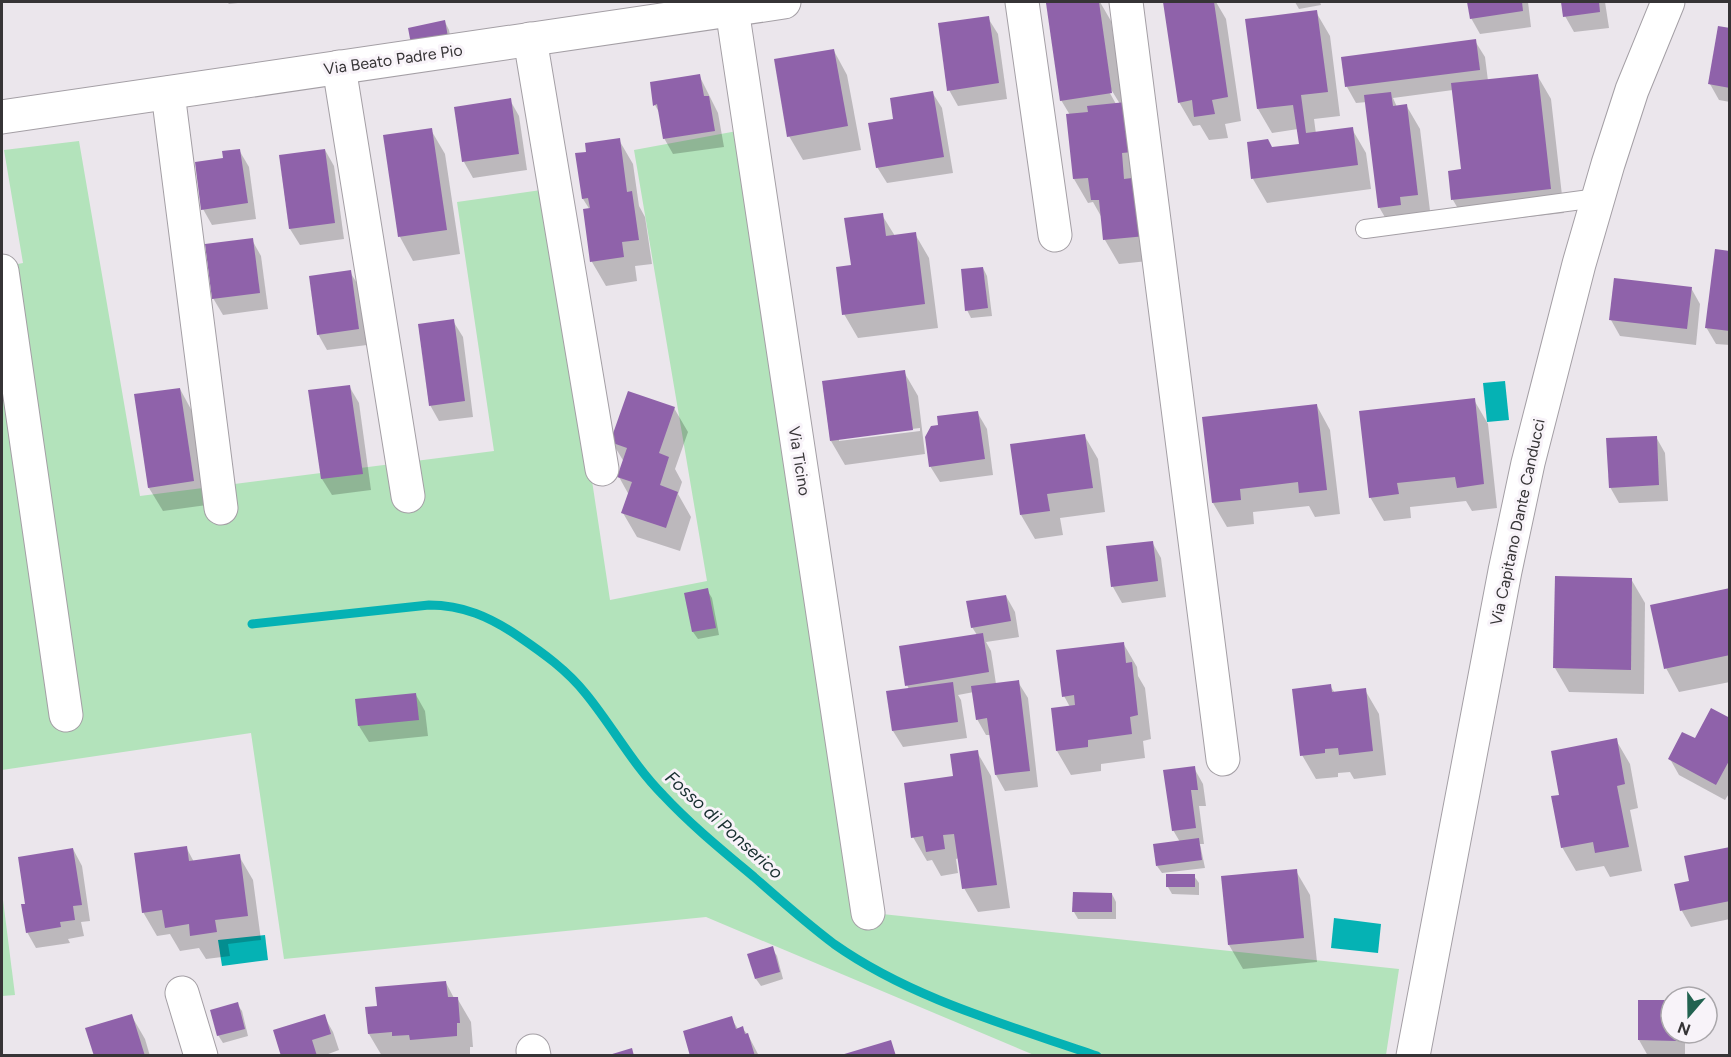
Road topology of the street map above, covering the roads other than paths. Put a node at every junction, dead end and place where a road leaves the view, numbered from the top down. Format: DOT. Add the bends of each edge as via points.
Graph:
graph roads {
  1 [pos="784,2"];
  2 [pos="1022,2"];
  3 [pos="1126,2"];
  4 [pos="1668,2"];
  5 [pos="732,9"];
  6 [pos="530,39"];
  7 [pos="339,67"];
  8 [pos="168,93"];
  9 [pos="2,117"];
  10 [pos="1597,198"];
  11 [pos="1365,229"];
  12 [pos="1054,235"];
  13 [pos="2,271"];
  14 [pos="602,469"];
  15 [pos="408,496"];
  16 [pos="221,508"];
  17 [pos="66,715"];
  18 [pos="1223,759"];
  19 [pos="868,913"];
  20 [pos="182,993"];
  21 [pos="201,1056"];
  22 [pos="1413,1056"];
  1 -- 5 [label="street, Via Beato Padre Pio"];
  2 -- 12 [label="street"];
  3 -- 18 [label="street"];
  4 -- 10 [label="street, Via Capitano Dante Canducci" via="1625,110"];
  5 -- 6 [label="street, Via Beato Padre Pio"];
  5 -- 19 [label="street, Via Ticino"];
  6 -- 7 [label="street, Via Beato Padre Pio"];
  6 -- 14 [label="street"];
  7 -- 8 [label="street, Via Beato Padre Pio"];
  7 -- 15 [label="street"];
  8 -- 9 [label="street, Via Beato Padre Pio"];
  8 -- 16 [label="street"];
  10 -- 11 [label="lane"];
  10 -- 22 [label="street, Via Capitano Dante Canducci" via="1518,506"];
  13 -- 17 [label="street"];
  20 -- 21 [label="street"];
}
